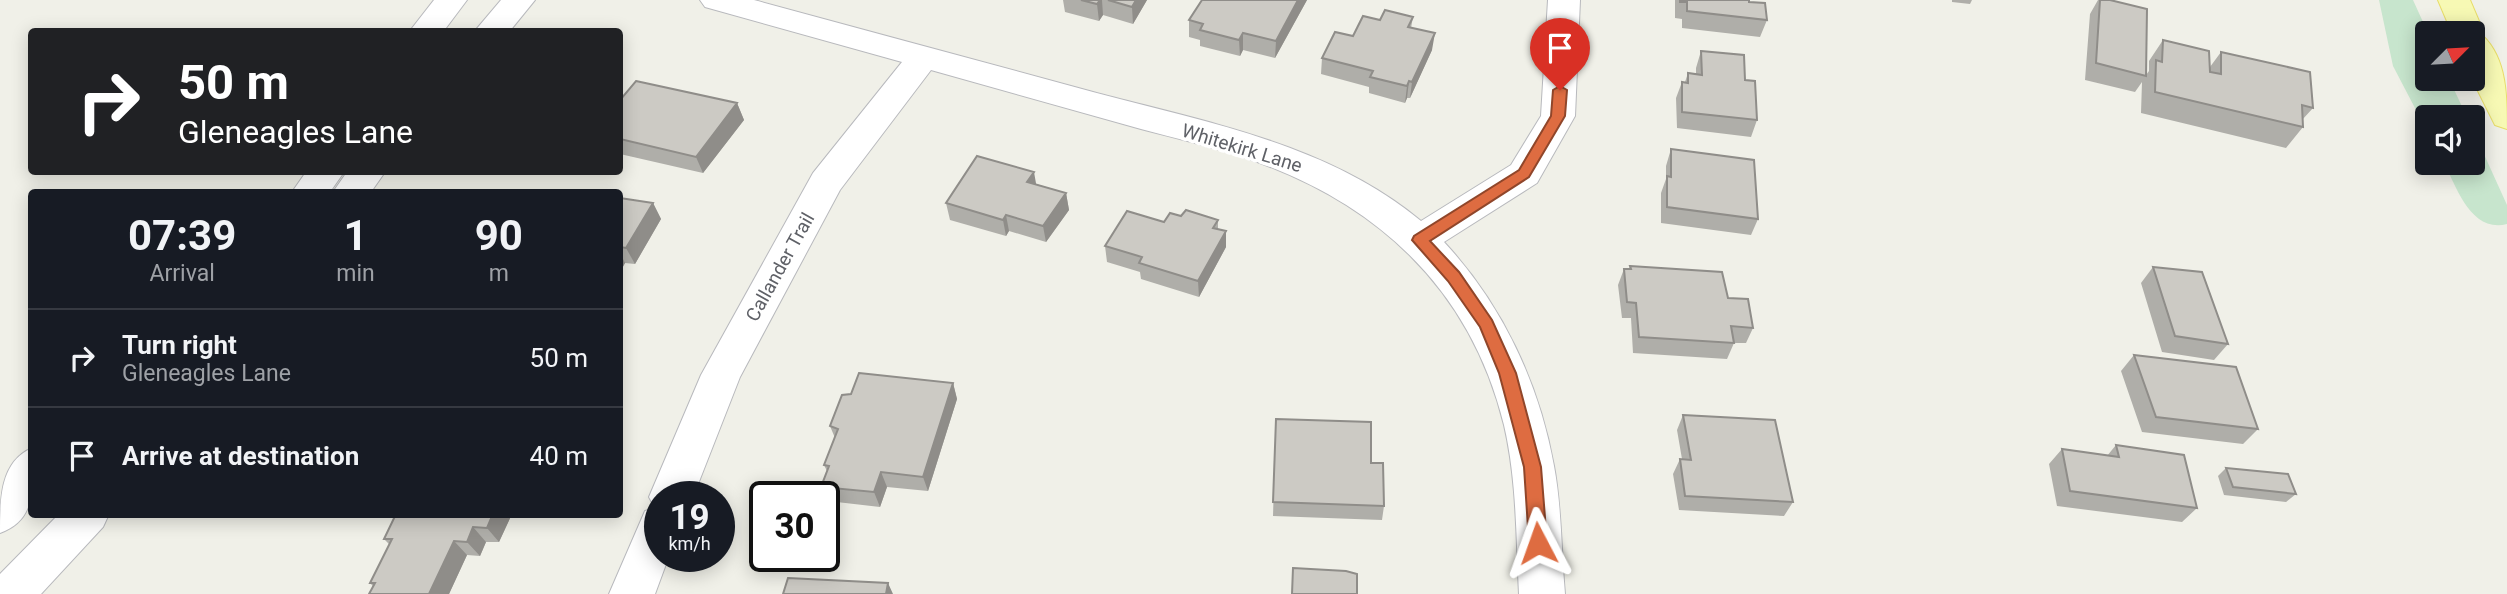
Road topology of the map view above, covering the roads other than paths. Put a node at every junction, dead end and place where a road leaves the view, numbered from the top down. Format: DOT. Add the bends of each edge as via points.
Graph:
graph roads {
  1 [pos="451,0"];
  2 [pos="519,0"];
  3 [pos="716,0"];
  4 [pos="1564,0"];
  5 [pos="428,28"];
  6 [pos="494,28"];
  7 [pos="923,58"];
  8 [pos="2485,70"];
  9 [pos="2507,117"];
  10 [pos="324,175"];
  11 [pos="365,175"];
  12 [pos="313,189"];
  13 [pos="353,189"];
  14 [pos="1419,240"];
  15 [pos="28,472"];
  16 [pos="678,481"];
  17 [pos="0,514"];
  18 [pos="84,518"];
  19 [pos="644,564"];
  20 [pos="11,594"];
  21 [pos="632,594"];
  22 [pos="1542,594"];
  1 -- 5 [label="street"];
  2 -- 6 [label="street"];
  3 -- 7 [label="street, Whitekirk Lane"];
  4 -- 14 [label="street" via="1558,116 1524,174"];
  7 -- 14 [label="street, Whitekirk Lane" via="1254,148 1353,191"];
  7 -- 16 [label="street, Callander Trail" via="826,182 721,375"];
  8 -- 9 [label="main road"];
  10 -- 12 [label="street"];
  11 -- 13 [label="street"];
  14 -- 22 [label="street, Whitekirk Lane" via="1454,276 1486,324 1508,373 1533,467"];
  15 -- 17 [label="street"];
  18 -- 20 [label="street"];
  19 -- 21 [label="street"];
}
